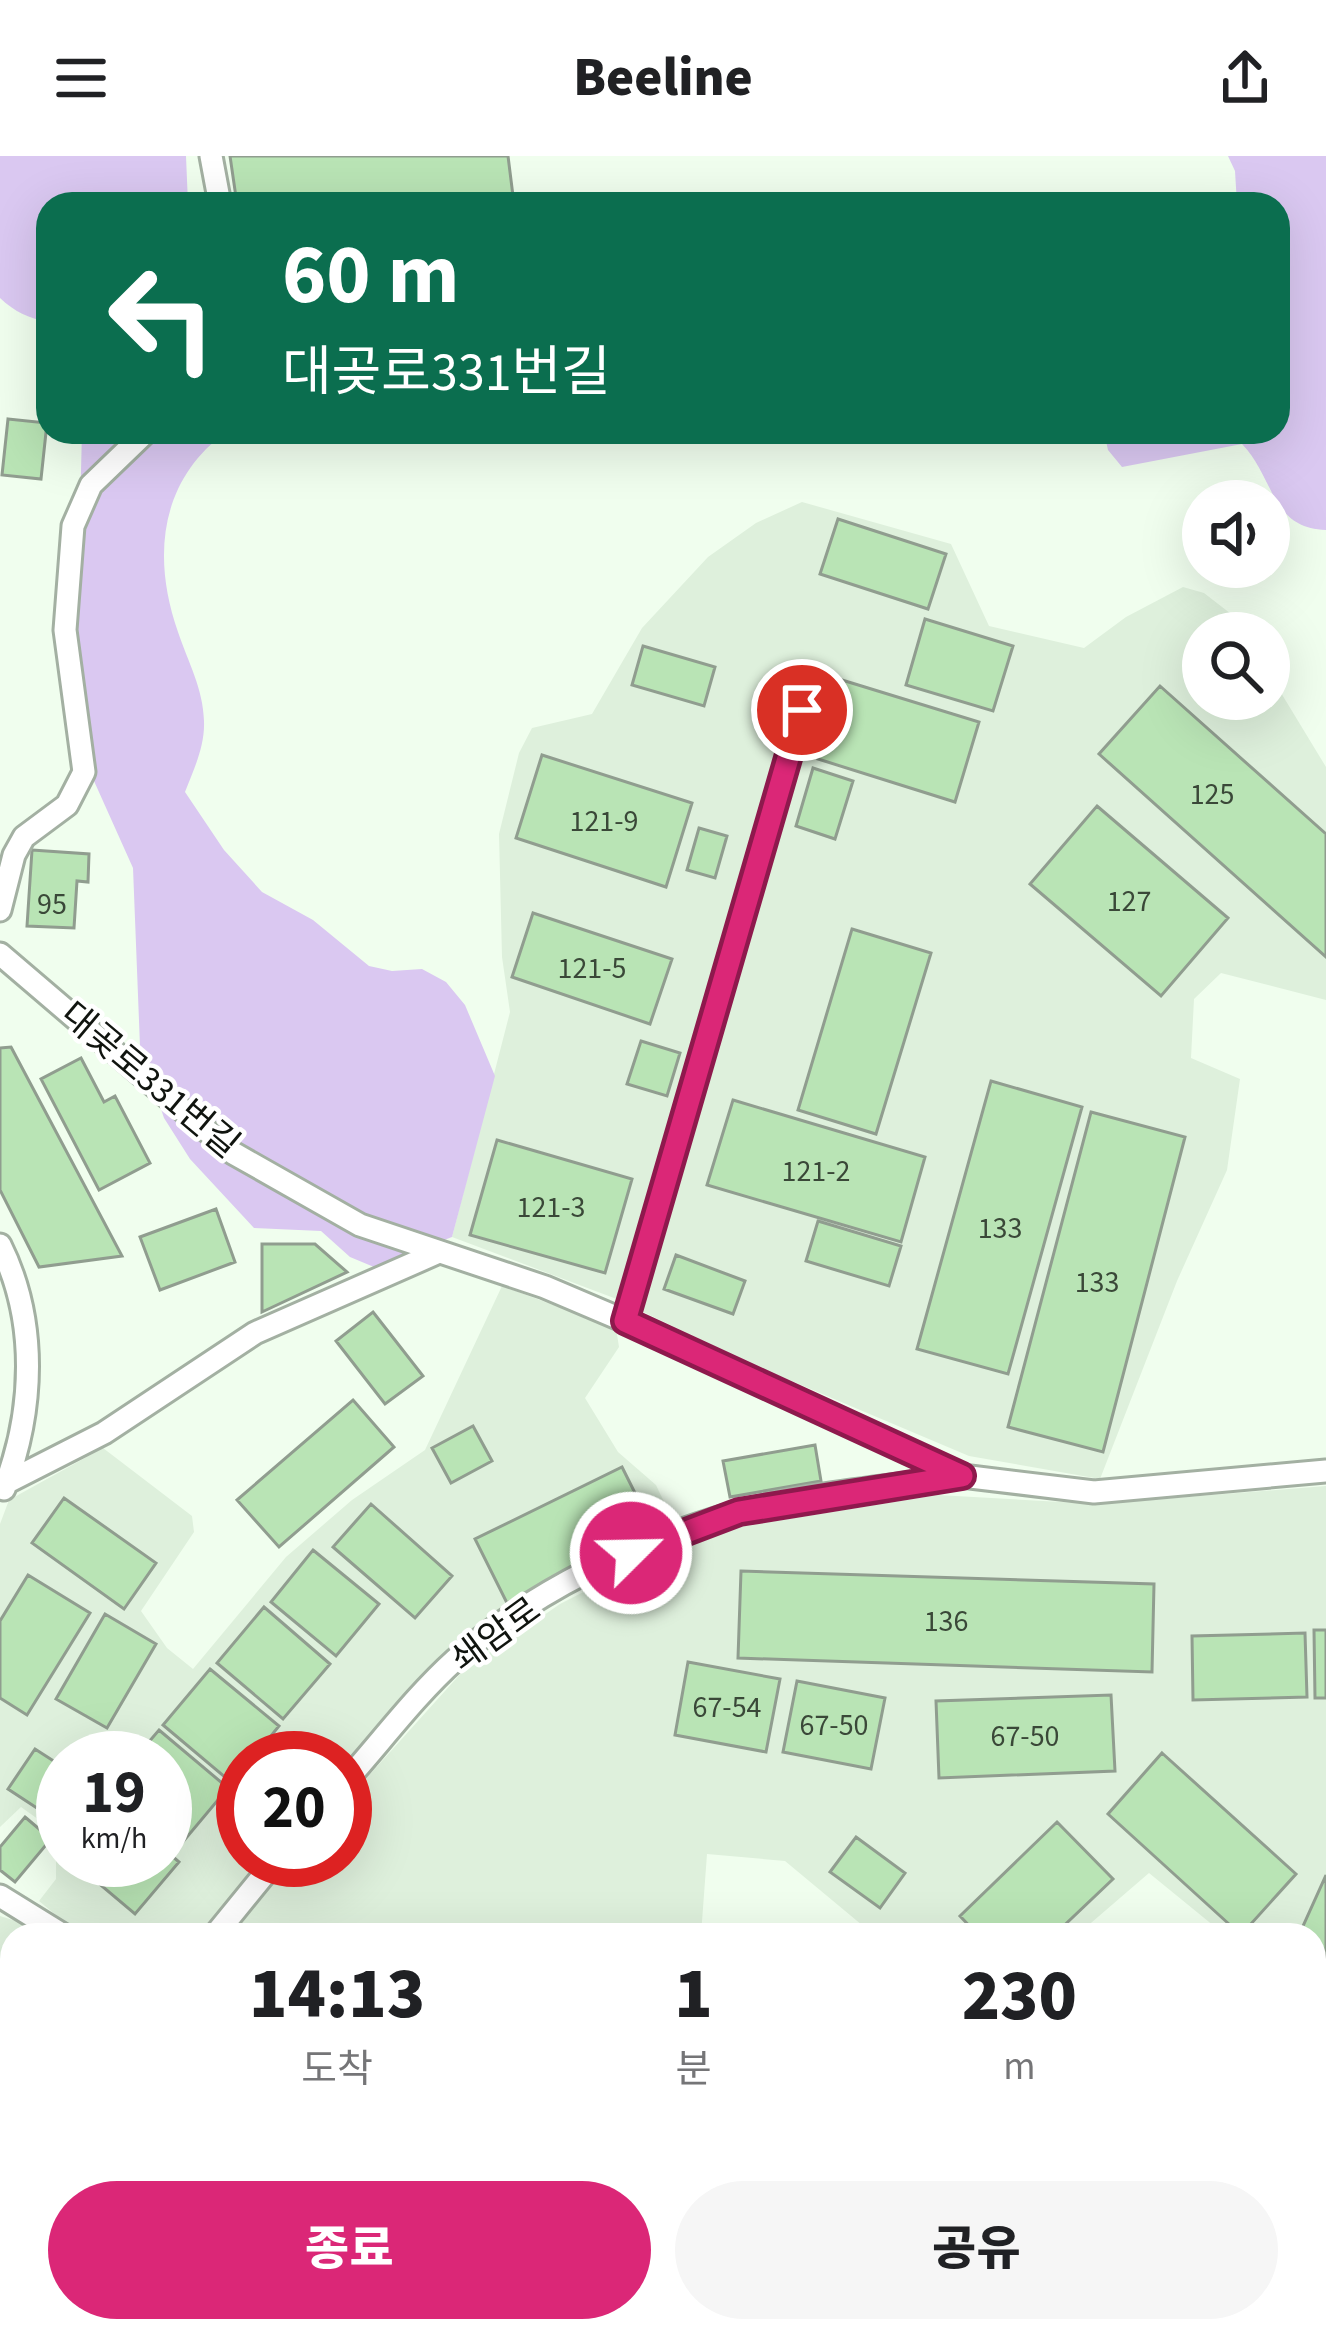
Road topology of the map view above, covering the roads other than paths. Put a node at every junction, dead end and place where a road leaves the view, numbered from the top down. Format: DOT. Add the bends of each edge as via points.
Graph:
graph roads {
  1 [pos="211,156"];
  2 [pos="218,192"];
  3 [pos="134,444"];
  4 [pos="802,710"];
  5 [pos="0,910"];
  6 [pos="0,955"];
  7 [pos="0,1245"];
  8 [pos="439,1252"];
  9 [pos="625,1321"];
  10 [pos="1326,1471"];
  11 [pos="962,1476"];
  12 [pos="2,1489"];
  13 [pos="372,1752"];
  14 [pos="254,1887"];
  15 [pos="0,1896"];
  16 [pos="44,1923"];
  17 [pos="225,1923"];
  1 -- 2 [label="lane"];
  3 -- 5 [label="lane" via="91,485 73,526 65,630 84,772 67,805 24,837"];
  4 -- 9 [label="lane"];
  6 -- 8 [label="lane, 대곶로331번길" via="233,1153 360,1225"];
  7 -- 12 [label="lane" via="28,1339 27,1405"];
  8 -- 9 [label="lane, 대곶로331번길"];
  8 -- 12 [label="lane" via="255,1333"];
  9 -- 11 [label="lane, 대곶로331번길"];
  10 -- 11 [label="lane, 대곶로331번길" via="1094,1492"];
  11 -- 13 [label="lane, 쇄암로" via="739,1512 663,1538 493,1629"];
  14 -- 17 [label="lane"];
  15 -- 16 [label="lane"];
}
